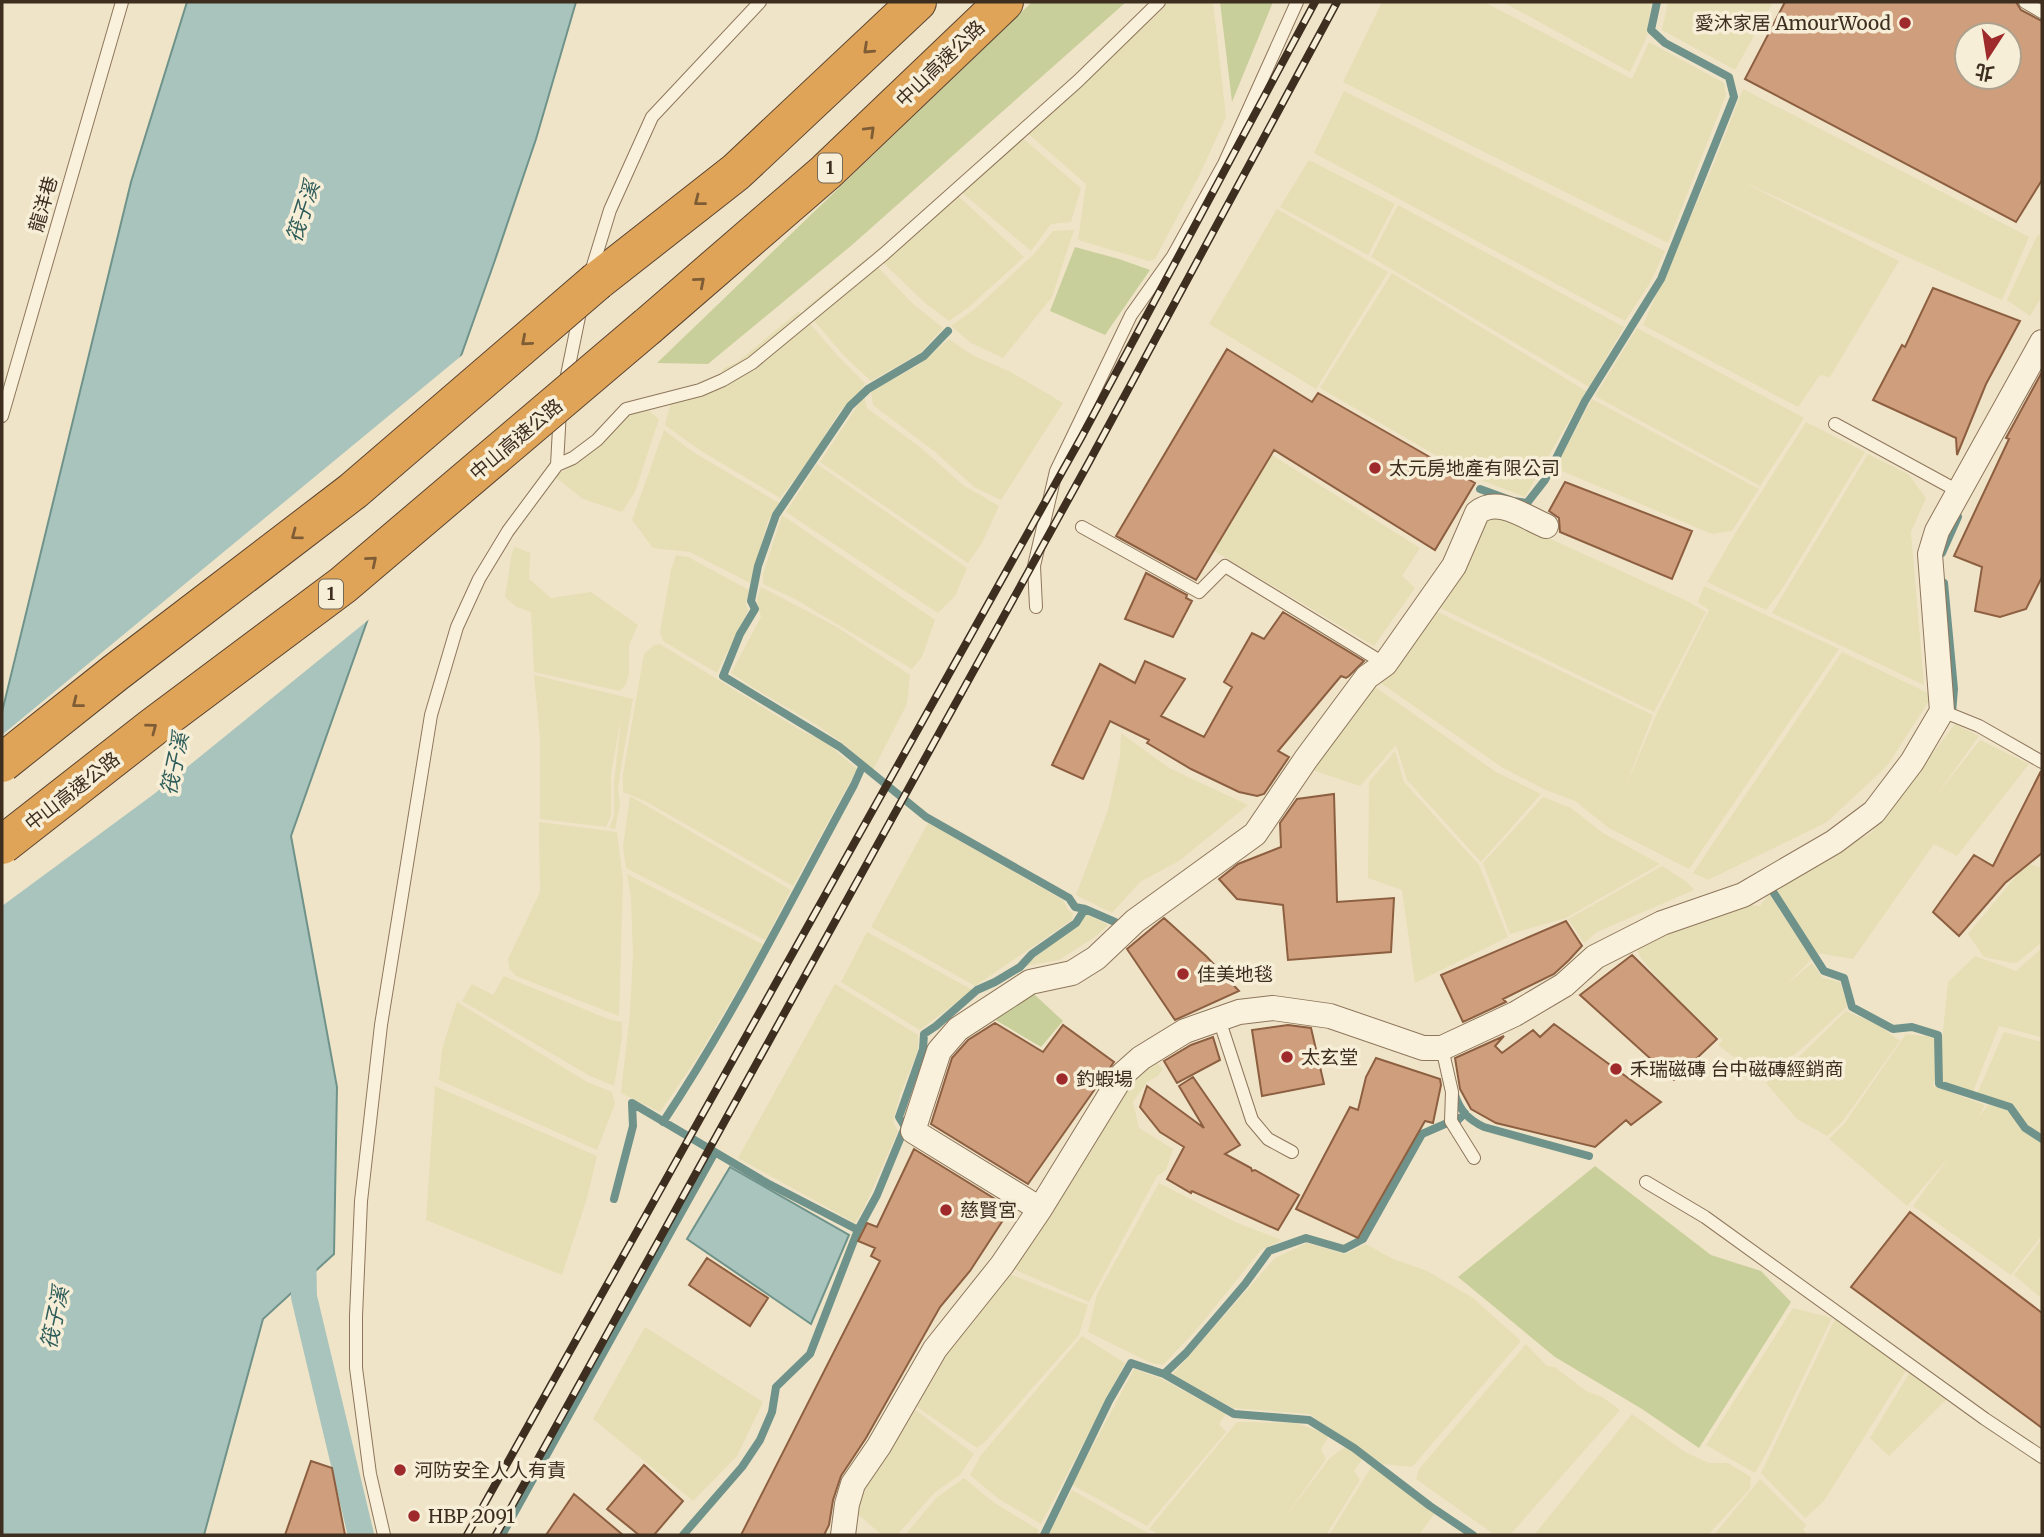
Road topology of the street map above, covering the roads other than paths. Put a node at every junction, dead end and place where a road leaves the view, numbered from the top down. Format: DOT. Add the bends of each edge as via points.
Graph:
graph roads {
  1 [pos="122,2"];
  2 [pos="760,2"];
  3 [pos="917,2"];
  4 [pos="1004,2"];
  5 [pos="1159,2"];
  6 [pos="1297,2"];
  7 [pos="2025,2"];
  8 [pos="2042,12"];
  9 [pos="2042,342"];
  10 [pos="2,416"];
  11 [pos="1835,424"];
  12 [pos="557,465"];
  13 [pos="1958,491"];
  14 [pos="1546,526"];
  15 [pos="1082,527"];
  16 [pos="1036,607"];
  17 [pos="1385,664"];
  18 [pos="1942,711"];
  19 [pos="2042,762"];
  20 [pos="2,763"];
  21 [pos="2,845"];
  22 [pos="1219,1019"];
  23 [pos="1442,1048"];
  24 [pos="1292,1152"];
  25 [pos="1474,1158"];
  26 [pos="1646,1182"];
  27 [pos="1040,1209"];
  28 [pos="2042,1457"];
  29 [pos="384,1535"];
  30 [pos="842,1535"];
  1 -- 10 [label="lane, 龍洋巷"];
  2 -- 12 [label="lane" via="652,117 610,210 580,308 560,410"];
  3 -- 20 [label="highway, one-way, bridge" via="736,172 597,281 353,491"];
  21 -- 4 [label="highway, 中山高速公路 / 1, one-way, bridge" via="343,585 826,172"];
  5 -- 12 [label="lane" via="1078,81 884,254 752,363 700,390 626,409 597,440"];
  6 -- 16 [label="lane" via="1224,164 1173,256 1131,315 1056,471 1034,566"];
  7 -- 8 [label="lane"];
  9 -- 13 [label="street"];
  11 -- 13 [label="lane"];
  12 -- 29 [label="lane" via="508,531 457,627 431,715 414,815 377,1052 361,1201 356,1316 356,1368 368,1461"];
  13 -- 18 [label="street" via="1930,554"];
  14 -- 17 [label="street" via="1504,508 1484,507 1477,513 1454,566"];
  15 -- 17 [label="lane" via="1199,592 1225,566"];
  17 -- 27 [label="street" via="1367,677 1255,834 1135,921 1096,958 1072,973 1030,982 958,1029 939,1051 913,1131"];
  18 -- 19 [label="lane"];
  18 -- 23 [label="street" via="1912,762 1874,812 1834,842 1742,895 1662,923 1595,957 1564,985"];
  22 -- 23 [label="street" via="1273,1008 1330,1016 1423,1048"];
  22 -- 24 [label="lane" via="1252,1120 1268,1139"];
  22 -- 27 [label="street" via="1185,1031 1123,1074"];
  23 -- 25 [label="lane" via="1452,1092 1451,1121"];
  26 -- 28 [label="lane" via="1705,1217"];
  27 -- 30 [label="street" via="935,1349 853,1484"];
}
